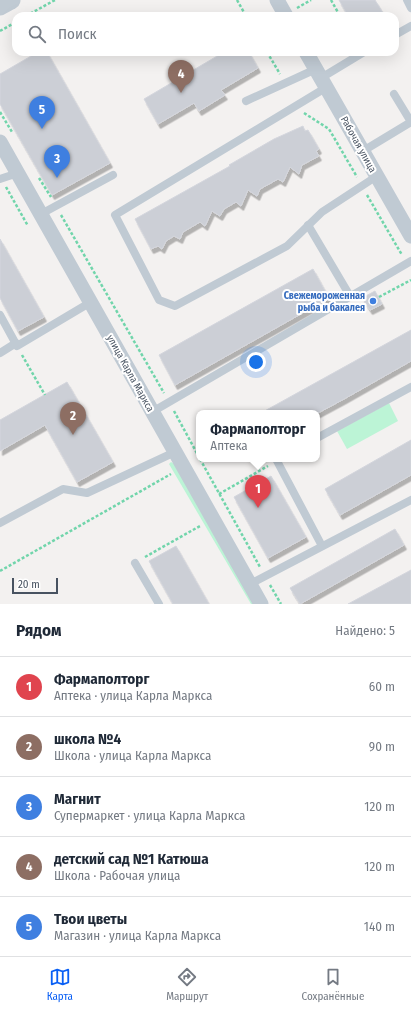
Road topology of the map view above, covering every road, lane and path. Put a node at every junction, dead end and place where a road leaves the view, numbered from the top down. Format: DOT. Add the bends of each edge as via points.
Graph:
graph roads {
  1 [pos="11,0"];
  2 [pos="55,0"];
  3 [pos="237,0"];
  4 [pos="277,0"];
  5 [pos="311,0"];
  6 [pos="331,0"];
  7 [pos="407,0"];
  8 [pos="0,6"];
  9 [pos="411,8"];
  10 [pos="33,12"];
  11 [pos="244,12"];
  12 [pos="287,12"];
  13 [pos="292,12"];
  14 [pos="338,12"];
  15 [pos="12,24"];
  16 [pos="411,26"];
  17 [pos="0,31"];
  18 [pos="399,33"];
  19 [pos="269,56"];
  20 [pos="308,56"];
  21 [pos="357,56"];
  22 [pos="321,78"];
  23 [pos="285,83"];
  24 [pos="394,94"];
  25 [pos="246,101"];
  26 [pos="295,106"];
  27 [pos="0,112"];
  28 [pos="16,139"];
  29 [pos="0,142"];
  30 [pos="363,151"];
  31 [pos="18,173"];
  32 [pos="36,173"];
  33 [pos="113,175"];
  34 [pos="377,176"];
  35 [pos="0,179"];
  36 [pos="362,186"];
  37 [pos="56,206"];
  38 [pos="41,214"];
  39 [pos="308,225"];
  40 [pos="411,236"];
  41 [pos="409,262"];
  42 [pos="411,280"];
  43 [pos="350,296"];
  44 [pos="378,297"];
  45 [pos="91,302"];
  46 [pos="0,315"];
  47 [pos="17,345"];
  48 [pos="0,353"];
  49 [pos="411,386"];
  50 [pos="45,395"];
  51 [pos="169,402"];
  52 [pos="152,412"];
  53 [pos="320,436"];
  54 [pos="196,451"];
  55 [pos="175,452"];
  56 [pos="202,462"];
  57 [pos="275,462"];
  58 [pos="279,462"];
  59 [pos="171,474"];
  60 [pos="219,494"];
  61 [pos="411,500"];
  62 [pos="0,524"];
  63 [pos="202,525"];
  64 [pos="322,546"];
  65 [pos="135,563"];
  66 [pos="0,571"];
  67 [pos="265,576"];
  68 [pos="250,584"];
  69 [pos="159,604"];
  70 [pos="261,604"];
  71 [pos="281,604"];
  1 -- 8 [label="street"];
  2 -- 10 [label="path"];
  3 -- 11 [label="path"];
  4 -- 12 [label="street"];
  5 -- 13 [label="path"];
  6 -- 14 [label="path"];
  7 -- 9 [label="lane"];
  15 -- 17 [label="path"];
  16 -- 18 [label="lane"];
  19 -- 23 [label="path"];
  20 -- 22 [label="street, Рабочая улица"];
  21 -- 22 [label="lane"];
  22 -- 23 [label="lane"];
  22 -- 26 [label="lane"];
  22 -- 30 [label="street, Рабочая улица"];
  23 -- 25 [label="lane"];
  24 -- 30 [label="lane" via="411,122"];
  26 -- 36 [label="path" via="329,129"];
  26 -- 39 [label="lane" via="115,214 159,300 175,306 287,246"];
  27 -- 28 [label="path"];
  29 -- 31 [label="street, улица Карла Маркса"];
  30 -- 34 [label="street, Рабочая улица"];
  31 -- 35 [label="lane"];
  31 -- 38 [label="street, улица Карла Маркса"];
  32 -- 37 [label="path"];
  33 -- 37 [label="lane"];
  34 -- 36 [label="lane"];
  34 -- 40 [label="street, Рабочая улица"];
  36 -- 39 [label="lane" via="322,212"];
  36 -- 41 [label="path"];
  37 -- 38 [label="lane"];
  37 -- 51 [label="path"];
  38 -- 45 [label="street, улица Карла Маркса"];
  39 -- 43 [label="lane"];
  41 -- 43 [label="lane"];
  42 -- 44 [label="path"];
  43 -- 51 [label="lane"];
  45 -- 47 [label="lane"];
  45 -- 52 [label="street, улица Карла Маркса"];
  46 -- 47 [label="lane"];
  47 -- 48 [label="lane"];
  47 -- 50 [label="path"];
  49 -- 53 [label="lane"];
  51 -- 52 [label="lane"];
  51 -- 54 [label="path"];
  52 -- 55 [label="street, улица Карла Маркса"];
  55 -- 62 [label="lane" via="87,493 63,488"];
  55 -- 68 [label="street, улица Карла Маркса"];
  56 -- 60 [label="path"];
  57 -- 60 [label="path"];
  58 -- 64 [label="lane"];
  59 -- 66 [label="path"];
  60 -- 67 [label="path"];
  61 -- 64 [label="lane"];
  63 -- 65 [label="path"];
  64 -- 67 [label="lane"];
  65 -- 69 [label="lane"];
  67 -- 68 [label="lane"];
  67 -- 71 [label="path"];
  68 -- 70 [label="street, улица Карла Маркса"];
}
